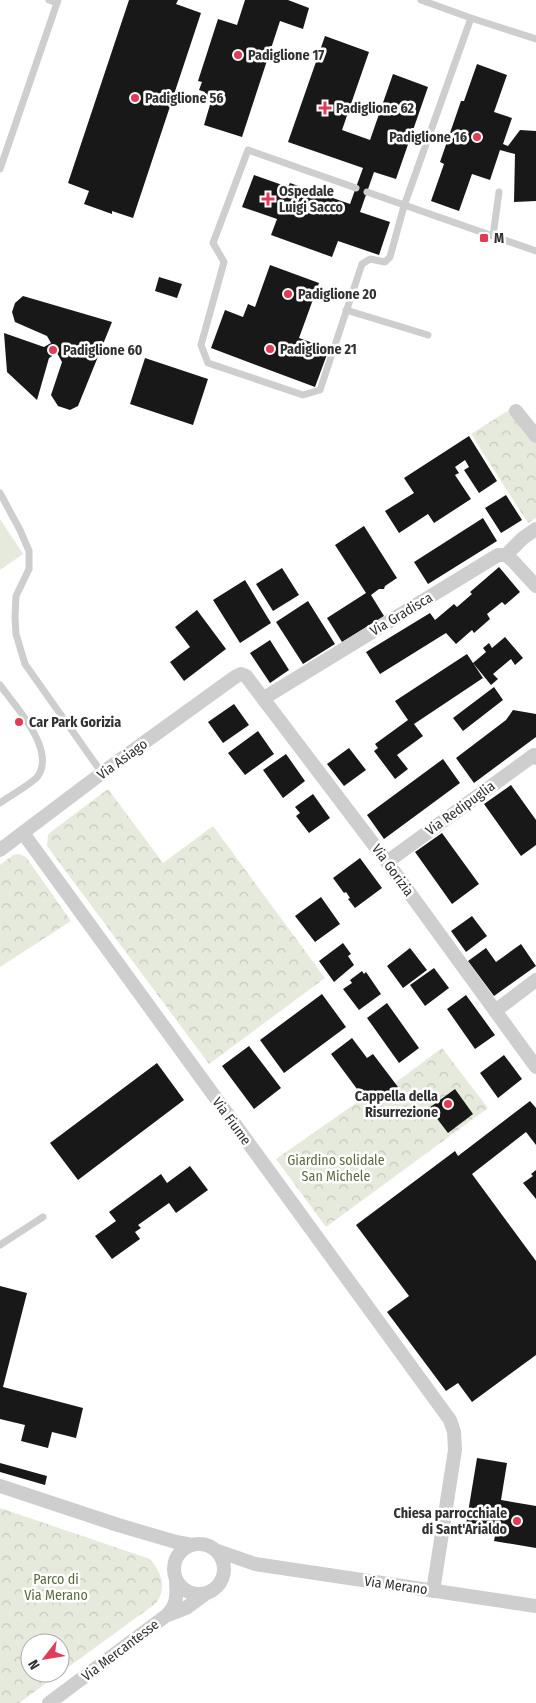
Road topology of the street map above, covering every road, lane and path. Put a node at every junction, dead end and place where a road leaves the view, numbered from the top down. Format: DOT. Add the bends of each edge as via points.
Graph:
graph roads {
  1 [pos="49,0"];
  2 [pos="421,0"];
  3 [pos="58,1"];
  4 [pos="471,18"];
  5 [pos="536,39"];
  6 [pos="0,169"];
  7 [pos="356,188"];
  8 [pos="367,192"];
  9 [pos="499,192"];
  10 [pos="404,206"];
  11 [pos="493,236"];
  12 [pos="536,250"];
  13 [pos="346,310"];
  14 [pos="428,335"];
  15 [pos="516,411"];
  16 [pos="536,436"];
  17 [pos="0,493"];
  18 [pos="536,530"];
  19 [pos="506,555"];
  20 [pos="536,586"];
  21 [pos="246,676"];
  22 [pos="0,685"];
  23 [pos="264,698"];
  24 [pos="535,756"];
  25 [pos="102,773"];
  26 [pos="0,803"];
  27 [pos="23,833"];
  28 [pos="0,850"];
  29 [pos="387,862"];
  30 [pos="536,980"];
  31 [pos="495,1011"];
  32 [pos="536,1067"];
  33 [pos="43,1217"];
  34 [pos="0,1245"];
  35 [pos="0,1486"];
  36 [pos="118,1525"];
  37 [pos="192,1545"];
  38 [pos="215,1550"];
  39 [pos="255,1564"];
  40 [pos="173,1566"];
  41 [pos="223,1577"];
  42 [pos="176,1582"];
  43 [pos="433,1591"];
  44 [pos="205,1594"];
  45 [pos="536,1606"];
  46 [pos="167,1615"];
  47 [pos="49,1703"];
  1 -- 3 [label="lane"];
  2 -- 4 [label="lane"];
  3 -- 6 [label="lane"];
  4 -- 5 [label="lane"];
  4 -- 10 [label="lane"];
  7 -- 13 [label="lane" via="248,150 213,243 224,262 201,345 208,363 303,395 320,390"];
  8 -- 10 [label="lane"];
  9 -- 11 [label="lane"];
  10 -- 11 [label="lane"];
  10 -- 13 [label="lane" via="390,257 386,262 370,259 362,264"];
  11 -- 12 [label="lane"];
  13 -- 14 [label="lane"];
  15 -- 16 [label="street"];
  17 -- 25 [label="lane" via="29,551 29,569 16,596 15,617 16,634 25,664"];
  18 -- 19 [label="street, Via Gradisca"];
  19 -- 20 [label="street"];
  19 -- 23 [label="street, Via Gradisca" via="498,555"];
  21 -- 23 [label="street, Via Gorizia"];
  21 -- 25 [label="street, Via Asiago" via="235,676"];
  22 -- 26 [label="lane" via="33,730 41,749 42,764 37,777"];
  23 -- 29 [label="street, Via Gorizia"];
  24 -- 29 [label="street, Via Redipuglia"];
  25 -- 27 [label="street, Via Asiago"];
  27 -- 28 [label="street, Via Asiago"];
  27 -- 43 [label="street, Via Fiume" via="443,1408 454,1432 455,1450"];
  29 -- 31 [label="street, Via Gorizia"];
  30 -- 31 [label="street"];
  31 -- 32 [label="street, Via Gorizia"];
  33 -- 34 [label="lane"];
  35 -- 36 [label="street"];
  36 -- 37 [label="street"];
  36 -- 40 [label="street" via="162,1544"];
  37 -- 38 [label="street" via="204,1545"];
  37 -- 40 [label="street" via="181,1551"];
  38 -- 39 [label="street, Via Merano"];
  38 -- 41 [label="street" via="223,1561"];
  39 -- 41 [label="street" via="238,1568"];
  39 -- 43 [label="street, Via Merano"];
  40 -- 42 [label="street"];
  41 -- 44 [label="street" via="219,1585"];
  42 -- 44 [label="street" via="189,1593"];
  42 -- 46 [label="street, Via Mercantesse" via="175,1604"];
  43 -- 45 [label="street, Via Merano"];
  44 -- 46 [label="street, Via Mercantesse" via="186,1608"];
  46 -- 47 [label="street, Via Mercantesse"];
}
